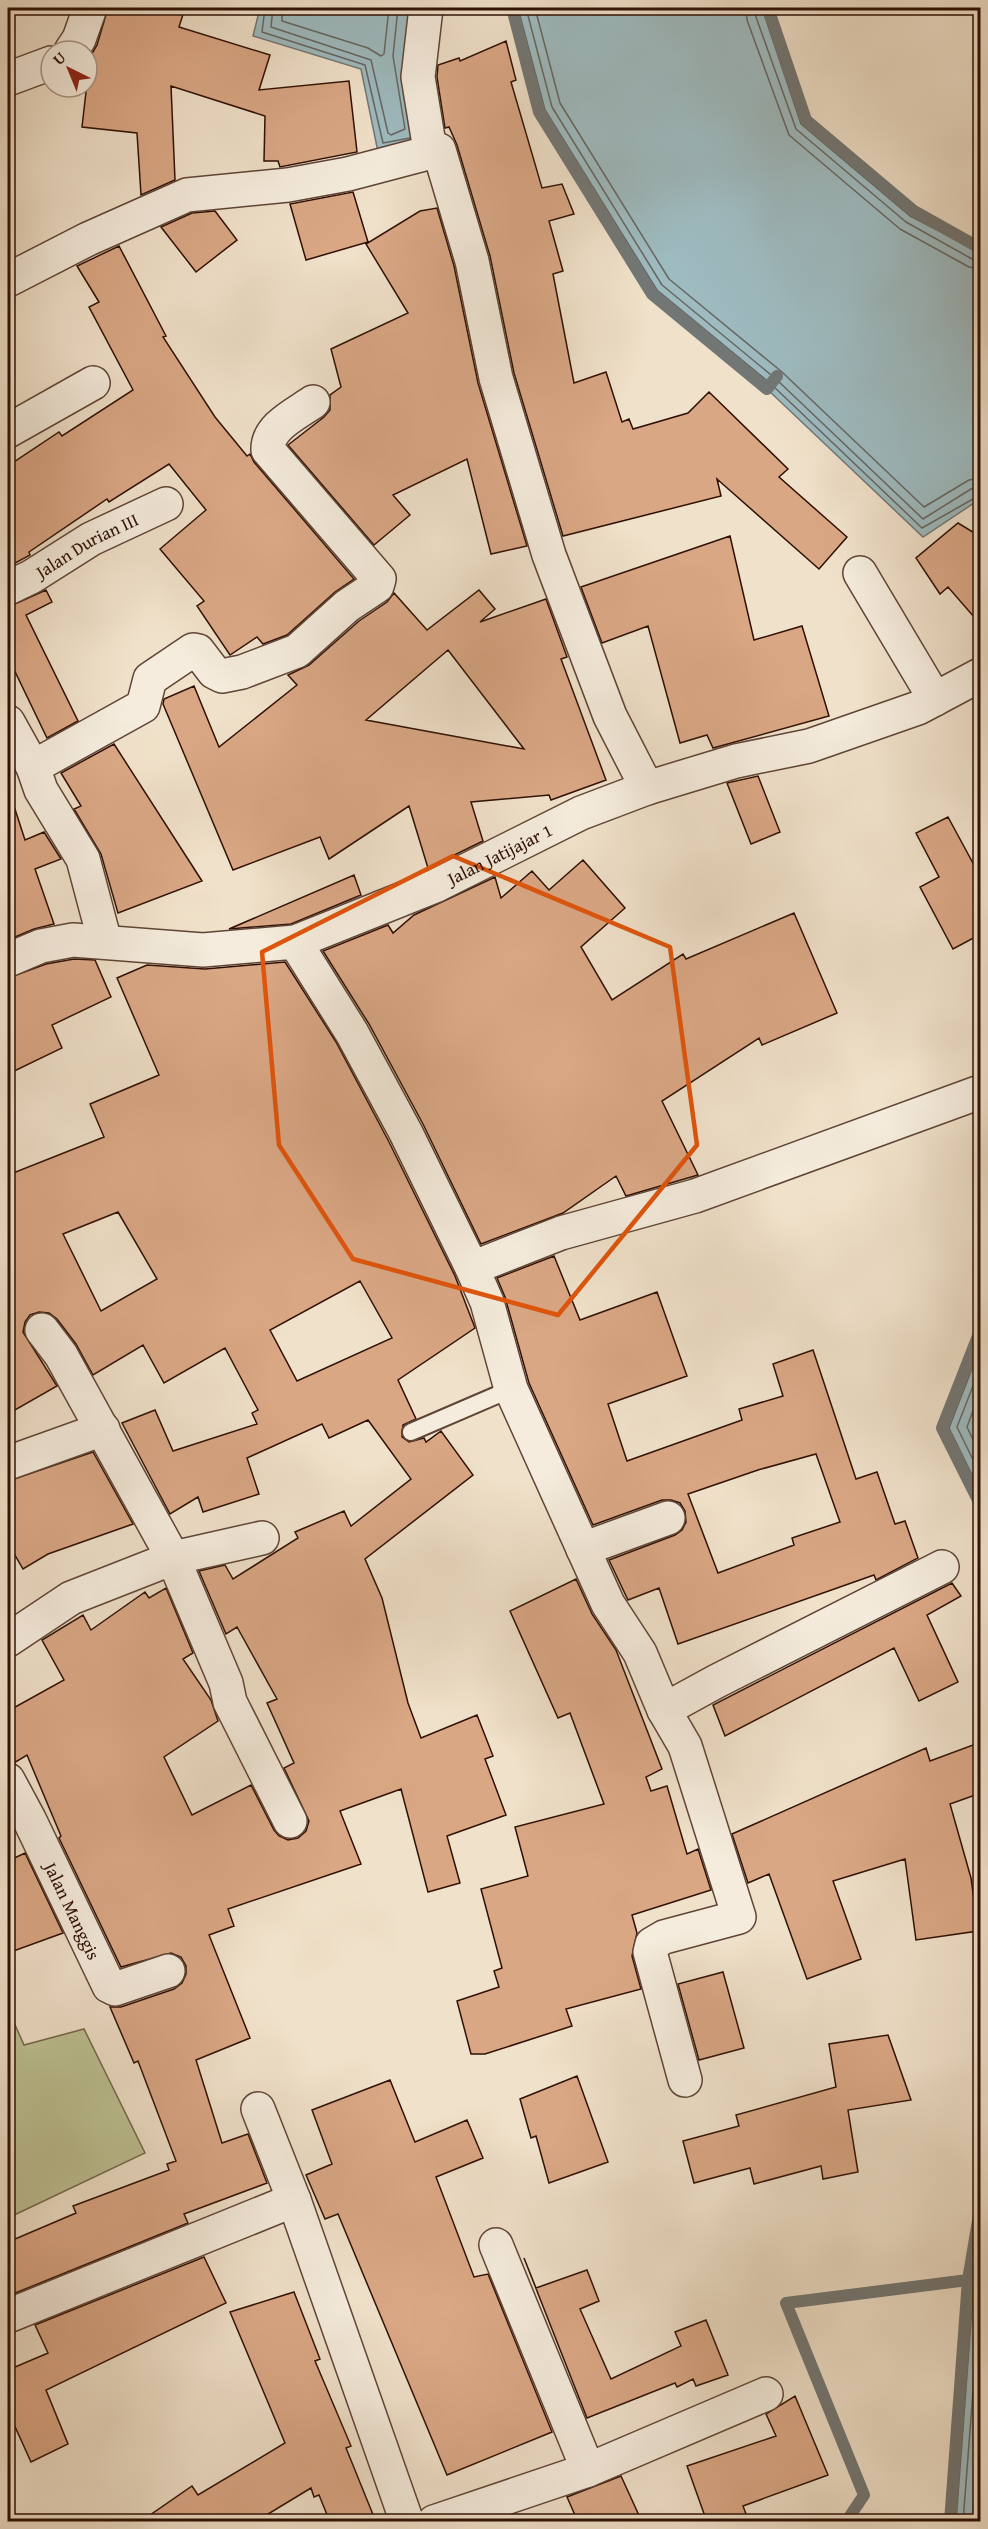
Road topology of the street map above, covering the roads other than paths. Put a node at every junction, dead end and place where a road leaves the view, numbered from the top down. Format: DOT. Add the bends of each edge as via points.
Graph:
graph roads {
  1 [pos="90,8"];
  2 [pos="426,8"];
  3 [pos="79,39"];
  4 [pos="39,67"];
  5 [pos="8,79"];
  6 [pos="430,150"];
  7 [pos="8,280"];
  8 [pos="93,383"];
  9 [pos="313,402"];
  10 [pos="8,431"];
  11 [pos="166,504"];
  12 [pos="860,573"];
  13 [pos="8,588"];
  14 [pos="981,675"];
  15 [pos="935,699"];
  16 [pos="8,722"];
  17 [pos="33,767"];
  18 [pos="647,788"];
  19 [pos="105,942"];
  20 [pos="295,942"];
  21 [pos="8,960"];
  22 [pos="981,1092"];
  23 [pos="472,1268"];
  24 [pos="42,1330"];
  25 [pos="510,1389"];
  26 [pos="104,1429"];
  27 [pos="411,1432"];
  28 [pos="8,1463"];
  29 [pos="668,1518"];
  30 [pos="262,1538"];
  31 [pos="583,1549"];
  32 [pos="173,1558"];
  33 [pos="942,1567"];
  34 [pos="8,1640"];
  35 [pos="664,1710"];
  36 [pos="8,1780"];
  37 [pos="290,1821"];
  38 [pos="168,1971"];
  39 [pos="684,2080"];
  40 [pos="258,2109"];
  41 [pos="294,2200"];
  42 [pos="496,2245"];
  43 [pos="8,2316"];
  44 [pos="766,2394"];
  45 [pos="588,2470"];
  46 [pos="407,2522"];
  47 [pos="434,2522"];
  1 -- 3 [label="street"];
  2 -- 6 [label="street" via="418,77"];
  4 -- 5 [label="street"];
  6 -- 7 [label="street" via="348,174 187,195"];
  6 -- 18 [label="street" via="439,150 443,156 472,261 496,378 549,555 610,716"];
  8 -- 10 [label="street"];
  9 -- 17 [label="street" via="272,433 267,440 268,450 379,579 377,586 347,606 297,651 242,672 222,676 193,650 150,679 142,706"];
  11 -- 13 [label="street, Jalan Durian III" via="91,539"];
  12 -- 15 [label="street"];
  14 -- 15 [label="street, Jalan Jatijajar 1"];
  15 -- 18 [label="street, Jalan Jatijajar 1" via="809,746 736,761"];
  16 -- 17 [label="street"];
  17 -- 19 [label="street" via="41,790 83,859"];
  18 -- 20 [label="street, Jalan Jatijajar 1" via="580,813 435,885"];
  19 -- 20 [label="street, Jalan Jatijajar 1" via="203,950"];
  19 -- 21 [label="street, Jalan Jatijajar 1" via="73,940 41,946"];
  20 -- 23 [label="street" via="406,1133"];
  22 -- 23 [label="street" via="694,1196 561,1233"];
  23 -- 25 [label="street" via="487,1302"];
  24 -- 26 [label="street"];
  25 -- 27 [label="lane"];
  25 -- 31 [label="street"];
  26 -- 28 [label="street"];
  26 -- 32 [label="street"];
  29 -- 31 [label="street"];
  30 -- 32 [label="street"];
  31 -- 35 [label="street" via="608,1604 640,1653"];
  32 -- 34 [label="street" via="72,1598"];
  32 -- 37 [label="street" via="226,1683 230,1702"];
  33 -- 35 [label="street"];
  35 -- 39 [label="street" via="685,1746 739,1917 664,1937 652,1944 650,1952"];
  36 -- 38 [label="street, Jalan Manggis" via="110,1986 115,1989"];
  40 -- 41 [label="street"];
  41 -- 43 [label="street"];
  41 -- 46 [label="street"];
  42 -- 45 [label="street"];
  44 -- 45 [label="street"];
  45 -- 47 [label="street"];
}
